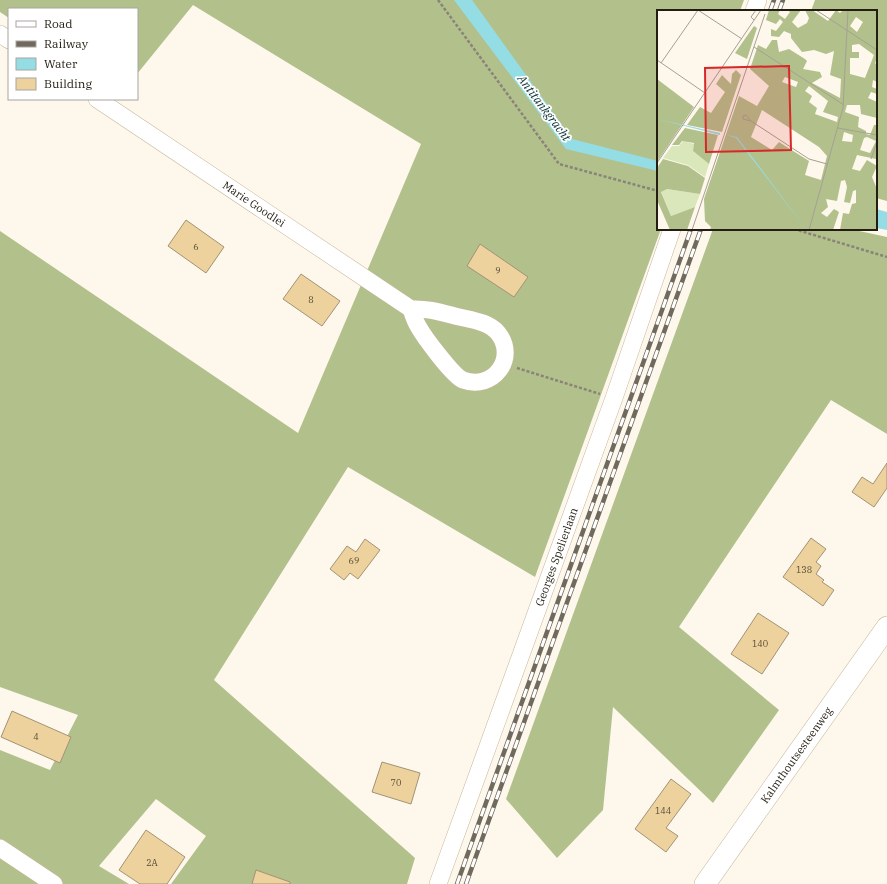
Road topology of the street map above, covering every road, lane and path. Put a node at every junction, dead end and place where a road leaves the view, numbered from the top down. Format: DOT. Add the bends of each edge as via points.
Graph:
graph roads {
  1 [pos="438,0"];
  2 [pos="758,0"];
  3 [pos="754,10"];
  4 [pos="98,100"];
  5 [pos="657,191"];
  6 [pos="672,230"];
  7 [pos="797,230"];
  8 [pos="887,256"];
  9 [pos="411,309"];
  10 [pos="503,363"];
  11 [pos="614,398"];
  12 [pos="887,627"];
  13 [pos="0,848"];
  14 [pos="54,884"];
  15 [pos="438,884"];
  16 [pos="705,884"];
  1 -- 5 [label="path" via="559,164"];
  2 -- 3 [label="street"];
  4 -- 9 [label="street, Marie Goodlei"];
  6 -- 11 [label="street, Georges Spelierlaan"];
  7 -- 8 [label="path"];
  9 -- 10 [label="street" via="424,308 484,324 498,333 505,350"];
  9 -- 10 [label="street" via="418,326 453,373 462,380 487,380 497,374"];
  10 -- 11 [label="path"];
  11 -- 15 [label="street, Georges Spelierlaan"];
  12 -- 16 [label="main road, Kalmthoutsesteenweg"];
  13 -- 14 [label="street"];
}
